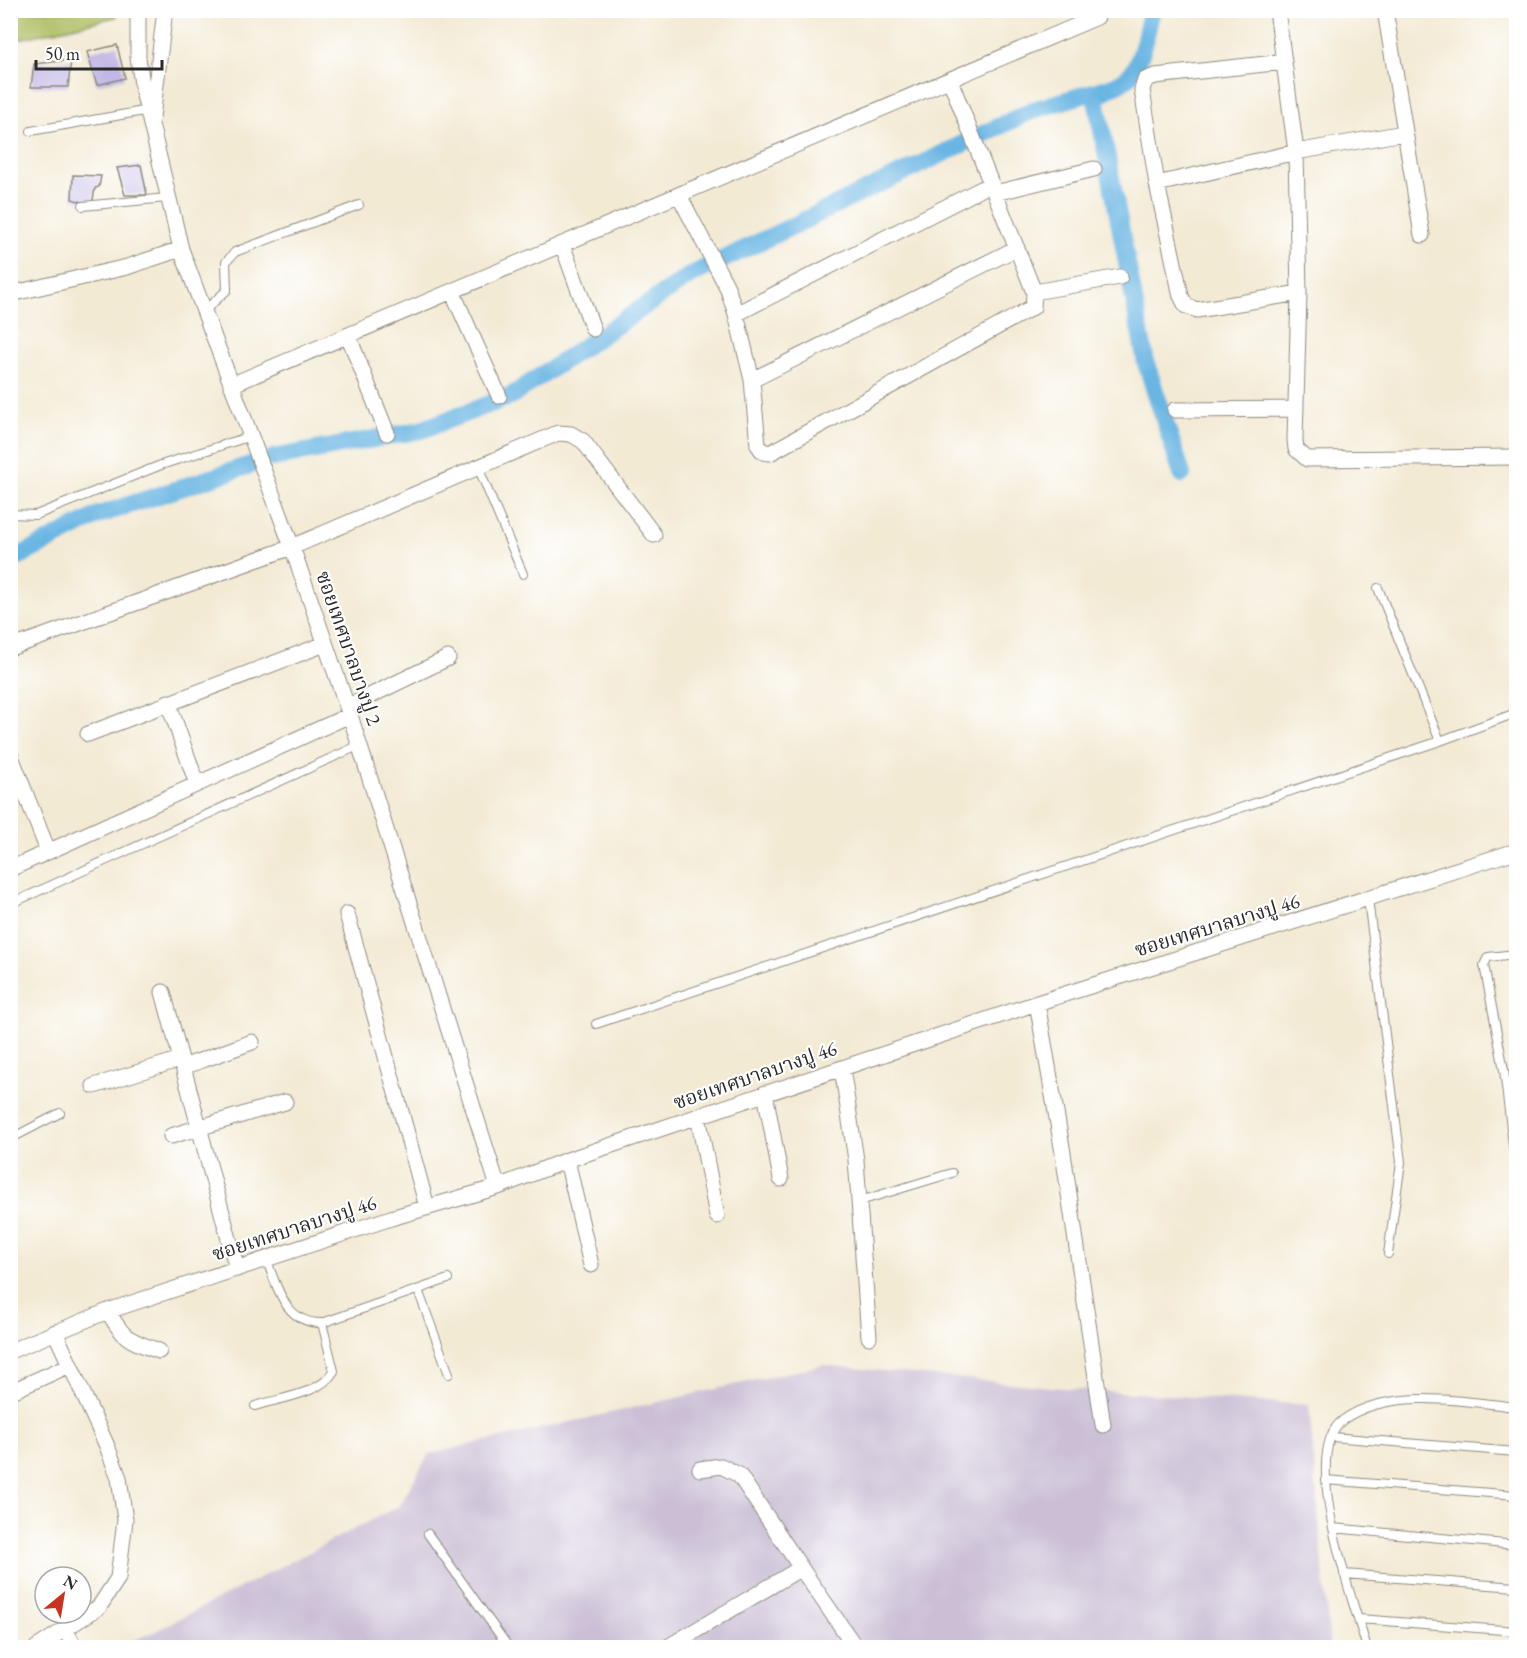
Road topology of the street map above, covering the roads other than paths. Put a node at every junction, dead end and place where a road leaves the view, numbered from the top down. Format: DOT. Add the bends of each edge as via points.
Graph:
graph roads {
  1 [pos="138,10"];
  2 [pos="165,10"];
  3 [pos="1277,10"];
  4 [pos="1385,10"];
  5 [pos="1097,17"];
  6 [pos="1283,62"];
  7 [pos="950,80"];
  8 [pos="150,115"];
  9 [pos="31,131"];
  10 [pos="1404,133"];
  11 [pos="1296,153"];
  12 [pos="1094,169"];
  13 [pos="1157,184"];
  14 [pos="993,189"];
  15 [pos="679,195"];
  16 [pos="167,198"];
  17 [pos="359,205"];
  18 [pos="83,206"];
  19 [pos="1422,235"];
  20 [pos="562,244"];
  21 [pos="1017,248"];
  22 [pos="181,249"];
  23 [pos="1120,278"];
  24 [pos="452,291"];
  25 [pos="1034,292"];
  26 [pos="1299,293"];
  27 [pos="10,294"];
  28 [pos="204,312"];
  29 [pos="736,314"];
  30 [pos="593,329"];
  31 [pos="348,335"];
  32 [pos="752,380"];
  33 [pos="231,385"];
  34 [pos="499,396"];
  35 [pos="1296,409"];
  36 [pos="1175,410"];
  37 [pos="387,433"];
  38 [pos="251,436"];
  39 [pos="1516,457"];
  40 [pos="478,467"];
  41 [pos="10,514"];
  42 [pos="654,535"];
  43 [pos="292,547"];
  44 [pos="524,574"];
  45 [pos="1377,588"];
  46 [pos="324,644"];
  47 [pos="10,648"];
  48 [pos="448,658"];
  49 [pos="168,702"];
  50 [pos="348,711"];
  51 [pos="1516,713"];
  52 [pos="88,734"];
  53 [pos="1440,741"];
  54 [pos="360,745"];
  55 [pos="10,754"];
  56 [pos="197,784"];
  57 [pos="48,851"];
  58 [pos="1516,851"];
  59 [pos="10,869"];
  60 [pos="1368,899"];
  61 [pos="10,904"];
  62 [pos="347,914"];
  63 [pos="1516,954"];
  64 [pos="163,992"];
  65 [pos="1037,1003"];
  66 [pos="596,1024"];
  67 [pos="252,1042"];
  68 [pos="182,1063"];
  69 [pos="842,1068"];
  70 [pos="94,1086"];
  71 [pos="765,1093"];
  72 [pos="285,1102"];
  73 [pos="60,1113"];
  74 [pos="698,1116"];
  75 [pos="200,1129"];
  76 [pos="171,1136"];
  77 [pos="10,1139"];
  78 [pos="567,1160"];
  79 [pos="1516,1170"];
  80 [pos="952,1173"];
  81 [pos="781,1179"];
  82 [pos="498,1187"];
  83 [pos="860,1201"];
  84 [pos="427,1207"];
  85 [pos="717,1216"];
  86 [pos="1388,1254"];
  87 [pos="266,1258"];
  88 [pos="591,1265"];
  89 [pos="237,1269"];
  90 [pos="448,1279"];
  91 [pos="418,1290"];
  92 [pos="108,1311"];
  93 [pos="322,1323"];
  94 [pos="55,1332"];
  95 [pos="868,1336"];
  96 [pos="10,1351"];
  97 [pos="159,1351"];
  98 [pos="70,1365"];
  99 [pos="449,1374"];
  100 [pos="10,1392"];
  101 [pos="255,1406"];
  102 [pos="1516,1407"];
  103 [pos="1103,1425"];
  104 [pos="1332,1437"];
  105 [pos="1516,1452"];
  106 [pos="700,1469"];
  107 [pos="1325,1480"];
  108 [pos="1516,1495"];
  109 [pos="1333,1528"];
  110 [pos="428,1534"];
  111 [pos="1516,1545"];
  112 [pos="801,1568"];
  113 [pos="1344,1574"];
  114 [pos="1516,1587"];
  115 [pos="1359,1620"];
  116 [pos="65,1629"];
  117 [pos="1516,1631"];
  118 [pos="36,1647"];
  119 [pos="75,1647"];
  120 [pos="509,1647"];
  121 [pos="666,1647"];
  122 [pos="856,1647"];
  123 [pos="1367,1647"];
  1 -- 8 [label="street, ซอยเทศบาลบางปู 2" via="138,58"];
  2 -- 8 [label="street, ซอยเทศบาลบางปู 2"];
  3 -- 6 [label="street"];
  4 -- 10 [label="street"];
  5 -- 7 [label="street"];
  6 -- 11 [label="street"];
  6 -- 13 [label="street" via="1145,80 1142,90"];
  7 -- 14 [label="street"];
  7 -- 15 [label="street"];
  8 -- 9 [label="lane"];
  8 -- 16 [label="street, ซอยเทศบาลบางปู 2"];
  10 -- 11 [label="street"];
  10 -- 19 [label="street"];
  11 -- 13 [label="street"];
  11 -- 26 [label="street"];
  12 -- 14 [label="street"];
  13 -- 26 [label="street" via="1186,306 1197,310"];
  14 -- 21 [label="street"];
  14 -- 29 [label="street"];
  15 -- 20 [label="street"];
  15 -- 29 [label="street" via="727,287"];
  16 -- 18 [label="lane"];
  16 -- 22 [label="street, ซอยเทศบาลบางปู 2"];
  17 -- 28 [label="lane" via="235,252 226,262 227,290"];
  20 -- 24 [label="street"];
  20 -- 30 [label="street"];
  21 -- 25 [label="street"];
  21 -- 32 [label="street"];
  22 -- 27 [label="street" via="127,267"];
  22 -- 28 [label="street, ซอยเทศบาลบางปู 2"];
  23 -- 25 [label="street"];
  24 -- 31 [label="street"];
  24 -- 34 [label="street"];
  25 -- 32 [label="street" via="1036,302 1029,311 770,453 763,452 758,445"];
  26 -- 35 [label="street"];
  28 -- 33 [label="street, ซอยเทศบาลบางปู 2"];
  29 -- 32 [label="street"];
  31 -- 33 [label="street"];
  31 -- 37 [label="street"];
  33 -- 38 [label="street, ซอยเทศบาลบางปู 2"];
  35 -- 36 [label="street"];
  35 -- 39 [label="street" via="1296,449 1307,459"];
  38 -- 41 [label="lane" via="161,465 36,515"];
  38 -- 43 [label="street, ซอยเทศบาลบางปู 2"];
  40 -- 42 [label="street" via="558,433 571,434 584,441 603,464"];
  40 -- 43 [label="street"];
  40 -- 44 [label="lane"];
  43 -- 46 [label="street, ซอยเทศบาลบางปู 2"];
  43 -- 47 [label="street"];
  45 -- 53 [label="lane"];
  46 -- 49 [label="street"];
  46 -- 50 [label="street, ซอยเทศบาลบางปู 2"];
  48 -- 50 [label="street"];
  49 -- 52 [label="street"];
  49 -- 56 [label="street"];
  50 -- 54 [label="street, ซอยเทศบาลบางปู 2"];
  50 -- 56 [label="street"];
  51 -- 53 [label="lane"];
  53 -- 66 [label="lane"];
  54 -- 61 [label="lane"];
  54 -- 82 [label="street, ซอยเทศบาลบางปู 2"];
  55 -- 57 [label="street"];
  56 -- 57 [label="street"];
  57 -- 59 [label="street"];
  58 -- 60 [label="street, ซอยเทศบาลบางปู 46"];
  60 -- 65 [label="street, ซอยเทศบาลบางปู 46"];
  60 -- 86 [label="lane" via="1401,1162"];
  62 -- 84 [label="street"];
  63 -- 79 [label="lane" via="1488,957 1484,965 1504,1071"];
  64 -- 68 [label="street"];
  65 -- 69 [label="street, ซอยเทศบาลบางปู 46"];
  65 -- 103 [label="street"];
  67 -- 68 [label="street"];
  68 -- 70 [label="street"];
  68 -- 75 [label="street"];
  69 -- 71 [label="street, ซอยเทศบาลบางปู 46"];
  69 -- 83 [label="street"];
  71 -- 74 [label="street, ซอยเทศบาลบางปู 46"];
  71 -- 81 [label="street"];
  72 -- 75 [label="street"];
  73 -- 77 [label="lane"];
  74 -- 78 [label="street, ซอยเทศบาลบางปู 46"];
  74 -- 85 [label="street"];
  75 -- 76 [label="street"];
  75 -- 89 [label="street"];
  78 -- 82 [label="street, ซอยเทศบาลบางปู 46"];
  78 -- 88 [label="street"];
  80 -- 83 [label="lane"];
  82 -- 84 [label="street, ซอยเทศบาลบางปู 46"];
  83 -- 95 [label="street"];
  84 -- 87 [label="street, ซอยเทศบาลบางปู 46"];
  87 -- 89 [label="street, ซอยเทศบาลบางปู 46"];
  87 -- 93 [label="lane" via="283,1303 296,1316 310,1323"];
  89 -- 92 [label="street, ซอยเทศบาลบางปู 46"];
  90 -- 91 [label="lane"];
  91 -- 93 [label="lane"];
  91 -- 99 [label="lane"];
  92 -- 94 [label="street, ซอยเทศบาลบางปู 46"];
  92 -- 97 [label="street" via="129,1340"];
  93 -- 101 [label="lane" via="334,1371 329,1380"];
  94 -- 96 [label="street, ซอยเทศบาลบางปู 46"];
  94 -- 98 [label="street"];
  98 -- 100 [label="street"];
  98 -- 116 [label="street" via="119,1478 124,1520 118,1578 99,1606"];
  102 -- 104 [label="lane" via="1422,1398 1361,1411 1341,1421"];
  104 -- 105 [label="lane"];
  104 -- 107 [label="lane"];
  106 -- 112 [label="street" via="721,1466 739,1475"];
  107 -- 108 [label="lane"];
  107 -- 109 [label="lane"];
  109 -- 111 [label="lane"];
  109 -- 113 [label="lane"];
  110 -- 120 [label="lane"];
  112 -- 121 [label="street"];
  112 -- 122 [label="street"];
  113 -- 114 [label="lane"];
  113 -- 115 [label="lane"];
  115 -- 117 [label="lane"];
  115 -- 123 [label="lane"];
  116 -- 118 [label="street"];
  116 -- 119 [label="street"];
}
